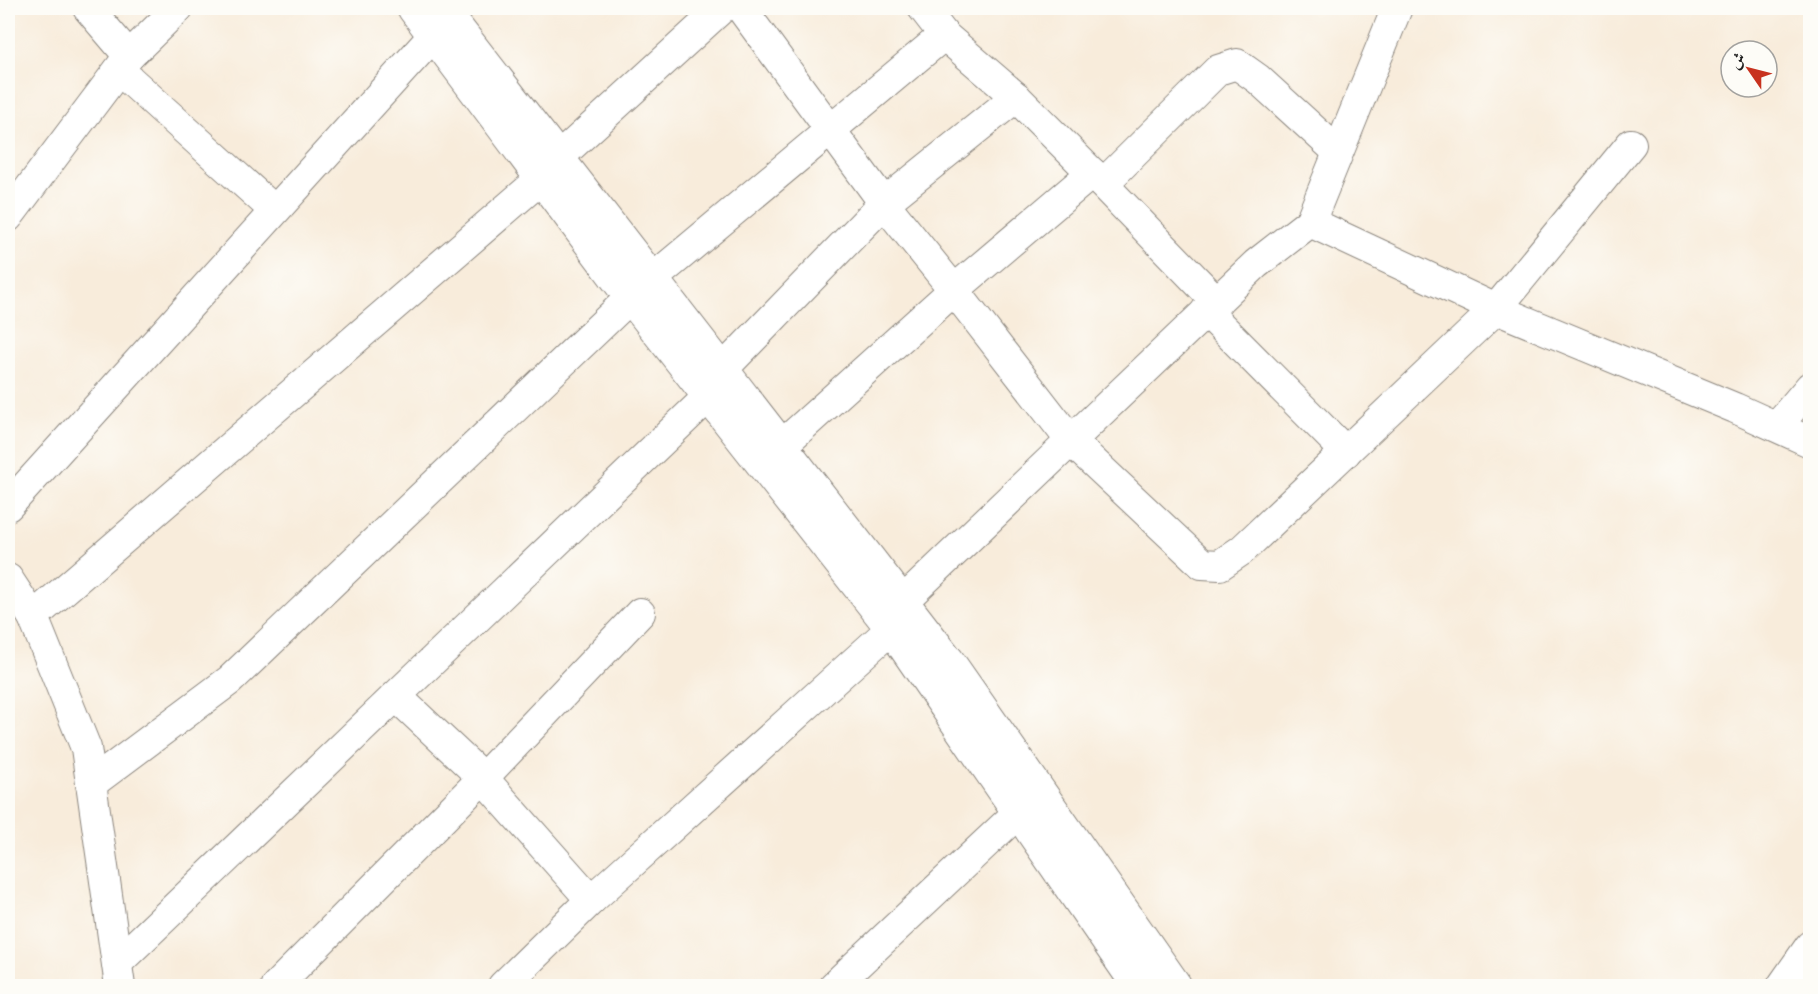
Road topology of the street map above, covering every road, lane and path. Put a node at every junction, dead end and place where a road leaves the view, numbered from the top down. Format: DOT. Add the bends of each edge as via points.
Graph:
graph roads {
  1 [pos="88,8"];
  2 [pos="178,8"];
  3 [pos="414,8"];
  4 [pos="722,8"];
  5 [pos="741,8"];
  6 [pos="923,8"];
  7 [pos="1397,8"];
  8 [pos="445,16"];
  9 [pos="944,35"];
  10 [pos="124,63"];
  11 [pos="1016,98"];
  12 [pos="829,130"];
  13 [pos="1631,144"];
  14 [pos="1338,152"];
  15 [pos="550,168"];
  16 [pos="1098,178"];
  17 [pos="884,203"];
  18 [pos="274,210"];
  19 [pos="8,217"];
  20 [pos="1310,222"];
  21 [pos="641,289"];
  22 [pos="954,290"];
  23 [pos="1212,306"];
  24 [pos="1496,309"];
  25 [pos="715,383"];
  26 [pos="1810,387"];
  27 [pos="1777,426"];
  28 [pos="1071,441"];
  29 [pos="1810,442"];
  30 [pos="781,446"];
  31 [pos="1346,452"];
  32 [pos="8,506"];
  33 [pos="8,579"];
  34 [pos="640,613"];
  35 [pos="897,615"];
  36 [pos="33,617"];
  37 [pos="396,696"];
  38 [pos="483,778"];
  39 [pos="91,784"];
  40 [pos="1019,812"];
  41 [pos="591,900"];
  42 [pos="1810,946"];
  43 [pos="119,975"];
  44 [pos="276,987"];
  45 [pos="503,987"];
  46 [pos="834,987"];
  47 [pos="1139,987"];
  48 [pos="1174,987"];
  49 [pos="1782,987"];
  1 -- 10 [label="street"];
  2 -- 10 [label="street"];
  3 -- 8 [label="main road"];
  4 -- 15 [label="street"];
  5 -- 12 [label="street"];
  6 -- 9 [label="street"];
  7 -- 14 [label="street"];
  8 -- 15 [label="main road"];
  8 -- 18 [label="street"];
  9 -- 11 [label="street"];
  9 -- 12 [label="street"];
  10 -- 18 [label="street"];
  10 -- 19 [label="street"];
  11 -- 16 [label="street"];
  11 -- 17 [label="street"];
  12 -- 17 [label="street"];
  12 -- 21 [label="street"];
  13 -- 24 [label="street"];
  14 -- 16 [label="street" via="1237,64 1218,70"];
  14 -- 20 [label="street"];
  15 -- 21 [label="main road"];
  15 -- 36 [label="street"];
  16 -- 22 [label="street"];
  16 -- 23 [label="street"];
  17 -- 22 [label="street"];
  17 -- 25 [label="street"];
  18 -- 32 [label="street"];
  20 -- 23 [label="street" via="1256,264"];
  20 -- 24 [label="street"];
  21 -- 25 [label="main road"];
  21 -- 39 [label="street" via="230,680"];
  22 -- 28 [label="street"];
  22 -- 30 [label="street"];
  23 -- 28 [label="street"];
  23 -- 31 [label="street"];
  24 -- 27 [label="street"];
  24 -- 31 [label="street"];
  25 -- 30 [label="main road"];
  25 -- 35 [label="main road"];
  25 -- 37 [label="street"];
  26 -- 27 [label="street"];
  27 -- 29 [label="street"];
  28 -- 31 [label="street" via="1202,564 1220,565 1242,550"];
  28 -- 35 [label="street"];
  30 -- 35 [label="main road"];
  33 -- 36 [label="street"];
  34 -- 38 [label="street"];
  35 -- 40 [label="main road"];
  35 -- 41 [label="street"];
  35 -- 48 [label="main road" via="947,660"];
  36 -- 39 [label="street" via="86,748"];
  37 -- 38 [label="street"];
  37 -- 43 [label="street"];
  38 -- 41 [label="street"];
  38 -- 44 [label="street"];
  39 -- 43 [label="street"];
  40 -- 46 [label="street"];
  40 -- 47 [label="main road"];
  41 -- 45 [label="street"];
  42 -- 49 [label="street"];
}
